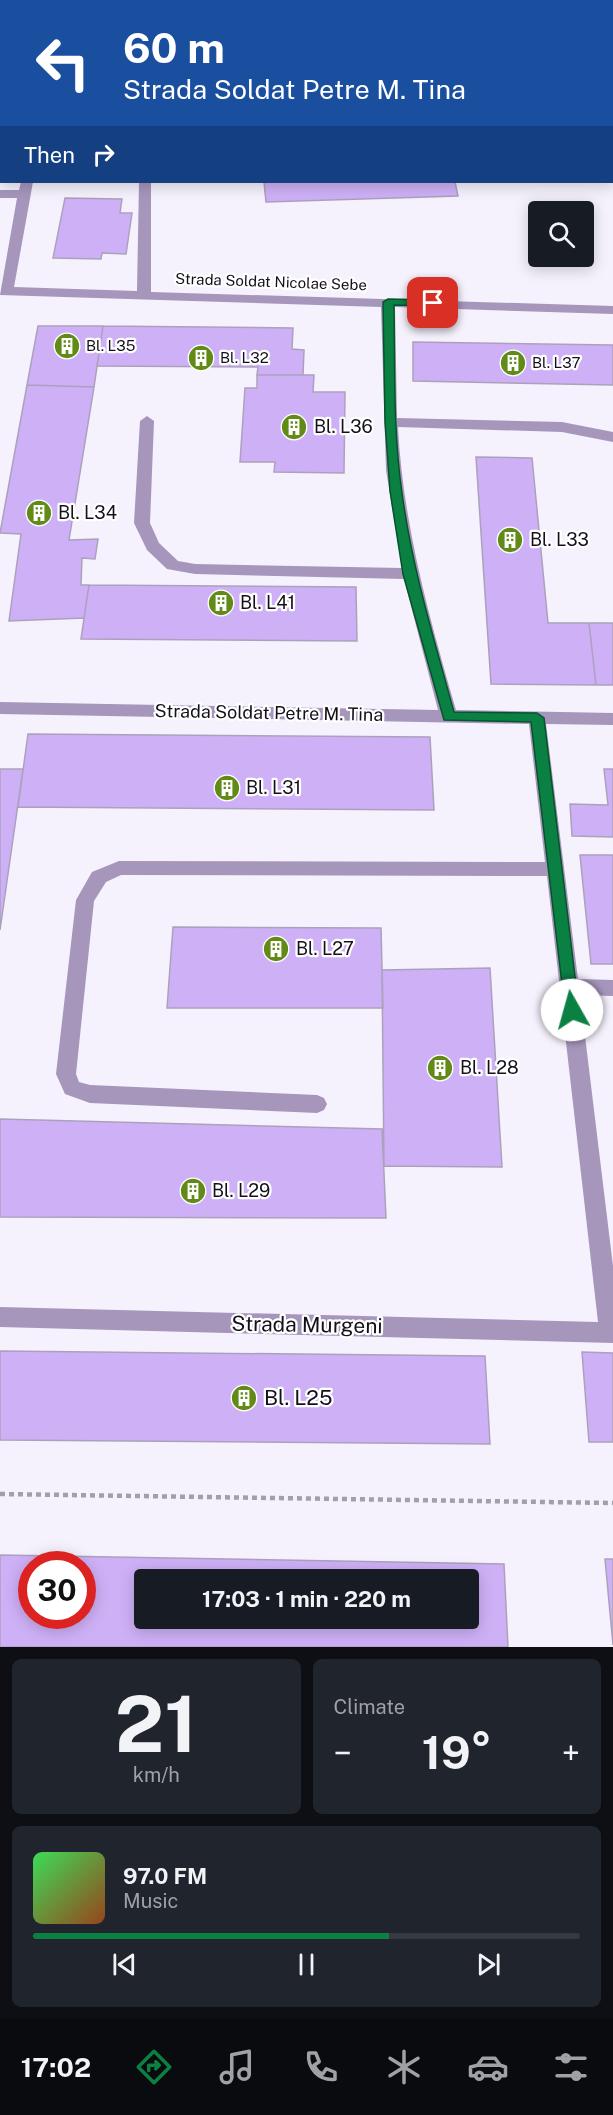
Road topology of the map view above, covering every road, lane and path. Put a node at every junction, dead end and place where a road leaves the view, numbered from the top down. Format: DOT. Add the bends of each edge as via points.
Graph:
graph roads {
  1 [pos="145,183"];
  2 [pos="25,188"];
  3 [pos="0,194"];
  4 [pos="3,291"];
  5 [pos="144,294"];
  6 [pos="388,302"];
  7 [pos="613,310"];
  8 [pos="147,421"];
  9 [pos="391,422"];
  10 [pos="613,437"];
  11 [pos="410,574"];
  12 [pos="0,708"];
  13 [pos="449,717"];
  14 [pos="537,718"];
  15 [pos="613,719"];
  16 [pos="555,869"];
  17 [pos="569,987"];
  18 [pos="613,988"];
  19 [pos="317,1104"];
  20 [pos="0,1317"];
  21 [pos="612,1333"];
  22 [pos="0,1494"];
  23 [pos="613,1503"];
  1 -- 5 [label="street"];
  2 -- 3 [label="street"];
  2 -- 4 [label="street"];
  4 -- 5 [label="street, Strada Soldat Nicolae Sebe"];
  5 -- 6 [label="street, Strada Soldat Nicolae Sebe"];
  6 -- 7 [label="street, Strada Soldat Nicolae Sebe"];
  6 -- 9 [label="street"];
  8 -- 11 [label="street" via="142,524 153,546 173,565 195,569"];
  9 -- 10 [label="street" via="562,427"];
  9 -- 11 [label="street" via="396,491"];
  11 -- 13 [label="street"];
  12 -- 13 [label="street, Strada Soldat Petre M. Tina"];
  13 -- 14 [label="street, Strada Soldat Petre M. Tina"];
  14 -- 15 [label="street, Strada Soldat Petre M. Tina"];
  14 -- 16 [label="street"];
  16 -- 17 [label="street"];
  16 -- 19 [label="street" via="119,868 99,877 85,900 66,1074 72,1088 90,1094"];
  17 -- 18 [label="street"];
  17 -- 21 [label="street"];
  20 -- 21 [label="street, Strada Murgeni"];
  22 -- 23 [label="path"];
}
